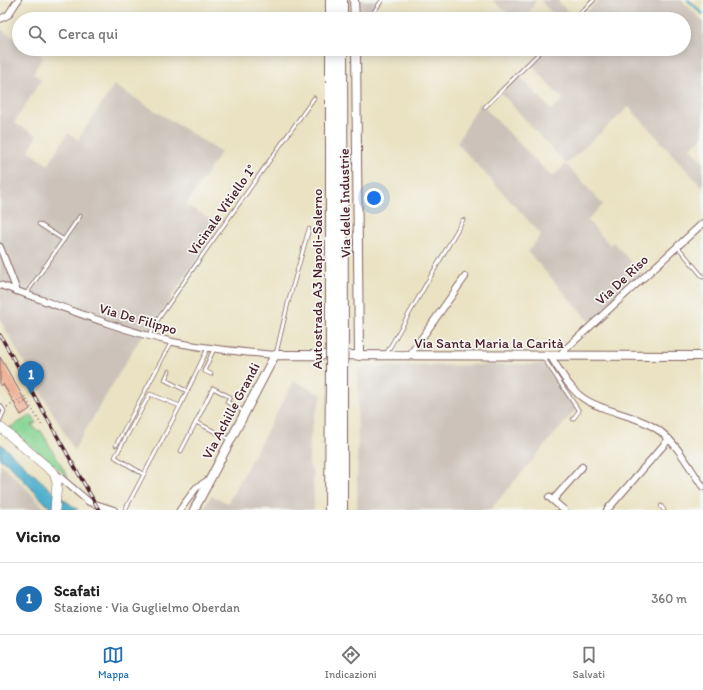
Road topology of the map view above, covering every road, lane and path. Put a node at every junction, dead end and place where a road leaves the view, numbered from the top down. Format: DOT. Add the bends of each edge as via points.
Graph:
graph roads {
  1 [pos="18,0"];
  2 [pos="332,0"];
  3 [pos="341,0"];
  4 [pos="354,0"];
  5 [pos="382,0"];
  6 [pos="594,0"];
  7 [pos="332,12"];
  8 [pos="341,12"];
  9 [pos="355,12"];
  10 [pos="374,12"];
  11 [pos="581,12"];
  12 [pos="0,19"];
  13 [pos="332,56"];
  14 [pos="341,56"];
  15 [pos="356,56"];
  16 [pos="536,56"];
  17 [pos="314,98"];
  18 [pos="485,107"];
  19 [pos="80,216"];
  20 [pos="463,220"];
  21 [pos="703,223"];
  22 [pos="39,224"];
  23 [pos="310,230"];
  24 [pos="64,240"];
  25 [pos="677,246"];
  26 [pos="0,247"];
  27 [pos="465,277"];
  28 [pos="703,277"];
  29 [pos="0,285"];
  30 [pos="18,291"];
  31 [pos="26,294"];
  32 [pos="149,336"];
  33 [pos="172,341"];
  34 [pos="337,341"];
  35 [pos="211,349"];
  36 [pos="275,356"];
  37 [pos="359,356"];
  38 [pos="385,356"];
  39 [pos="409,356"];
  40 [pos="703,356"];
  41 [pos="543,357"];
  42 [pos="555,357"];
  43 [pos="337,369"];
  44 [pos="169,371"];
  45 [pos="211,374"];
  46 [pos="187,391"];
  47 [pos="19,400"];
  48 [pos="28,401"];
  49 [pos="0,405"];
  50 [pos="180,406"];
  51 [pos="4,409"];
  52 [pos="246,412"];
  53 [pos="573,419"];
  54 [pos="0,420"];
  55 [pos="196,422"];
  56 [pos="42,426"];
  57 [pos="0,427"];
  58 [pos="669,439"];
  59 [pos="231,440"];
  60 [pos="116,445"];
  61 [pos="182,451"];
  62 [pos="582,467"];
  63 [pos="52,471"];
  64 [pos="144,474"];
  65 [pos="211,478"];
  66 [pos="57,484"];
  67 [pos="68,485"];
  68 [pos="703,487"];
  69 [pos="661,506"];
  70 [pos="562,509"];
  71 [pos="55,510"];
  72 [pos="114,510"];
  73 [pos="125,510"];
  74 [pos="180,510"];
  75 [pos="194,510"];
  76 [pos="331,510"];
  77 [pos="341,510"];
  78 [pos="607,510"];
  79 [pos="664,510"];
  1 -- 12 [label="street" via="8,15"];
  2 -- 7 [label="highway"];
  3 -- 8 [label="highway"];
  4 -- 9 [label="street"];
  5 -- 10 [label="lane"];
  6 -- 11 [label="lane"];
  13 -- 34 [label="highway, Autostrada A3 Napoli-Salerno"];
  14 -- 34 [label="highway, Autostrada A3 Napoli-Salerno"];
  15 -- 37 [label="street, Via delle Industrie"];
  16 -- 18 [label="lane"];
  17 -- 32 [label="lane, Vicinale Vitiello 1°" via="206,250"];
  19 -- 24 [label="lane"];
  20 -- 38 [label="lane"];
  21 -- 25 [label="street, Via De Riso"];
  22 -- 24 [label="lane"];
  23 -- 36 [label="lane"];
  24 -- 31 [label="lane"];
  25 -- 28 [label="lane"];
  25 -- 42 [label="street, Via De Riso"];
  26 -- 30 [label="street"];
  27 -- 39 [label="street"];
  29 -- 30 [label="street, Via De Filippo"];
  30 -- 31 [label="street, Via De Filippo"];
  31 -- 32 [label="street, Via De Filippo" via="72,312"];
  32 -- 33 [label="street, Via De Filippo"];
  33 -- 35 [label="street, Via De Filippo"];
  33 -- 60 [label="lane"];
  34 -- 43 [label="highway, Autostrada A3 Napoli-Salerno, bridge"];
  35 -- 36 [label="street, Via De Filippo"];
  35 -- 45 [label="lane" via="204,371"];
  35 -- 46 [label="lane"];
  36 -- 37 [label="street, Via Santa Maria la Carità"];
  36 -- 52 [label="street, Via Achille Grandi"];
  37 -- 38 [label="street, Via Santa Maria la Carità"];
  38 -- 39 [label="street, Via Santa Maria la Carità"];
  39 -- 41 [label="street, Via Santa Maria la Carità"];
  40 -- 42 [label="street, Via Santa Maria la Carità"];
  41 -- 42 [label="street, Via Santa Maria la Carità"];
  41 -- 53 [label="lane" via="579,411"];
  42 -- 58 [label="street" via="569,384 584,398 634,418"];
  43 -- 76 [label="highway, Autostrada A3 Napoli-Salerno"];
  43 -- 77 [label="highway, Autostrada A3 Napoli-Salerno"];
  44 -- 46 [label="lane" via="165,380"];
  46 -- 50 [label="lane"];
  47 -- 48 [label="path" via="21,404"];
  47 -- 48 [label="path" via="25,396"];
  47 -- 51 [label="path"];
  48 -- 56 [label="path"];
  49 -- 51 [label="lane"];
  50 -- 64 [label="lane"];
  50 -- 64 [label="lane" via="150,394 115,457"];
  51 -- 54 [label="lane" via="4,416"];
  52 -- 55 [label="lane" via="227,402 230,397 213,388"];
  52 -- 59 [label="street, Via Achille Grandi"];
  55 -- 59 [label="lane"];
  55 -- 61 [label="lane"];
  57 -- 63 [label="main road"];
  58 -- 68 [label="street"];
  58 -- 78 [label="street"];
  59 -- 65 [label="street, Via Achille Grandi"];
  62 -- 70 [label="street" via="551,499"];
  63 -- 66 [label="main road"];
  63 -- 67 [label="street"];
  64 -- 73 [label="lane"];
  65 -- 74 [label="street, Via Achille Grandi" via="196,488"];
  65 -- 75 [label="street, Via Achille Grandi"];
  66 -- 67 [label="street"];
  66 -- 71 [label="main road"];
  67 -- 72 [label="street" via="89,502"];
  69 -- 79 [label="lane"];
}
